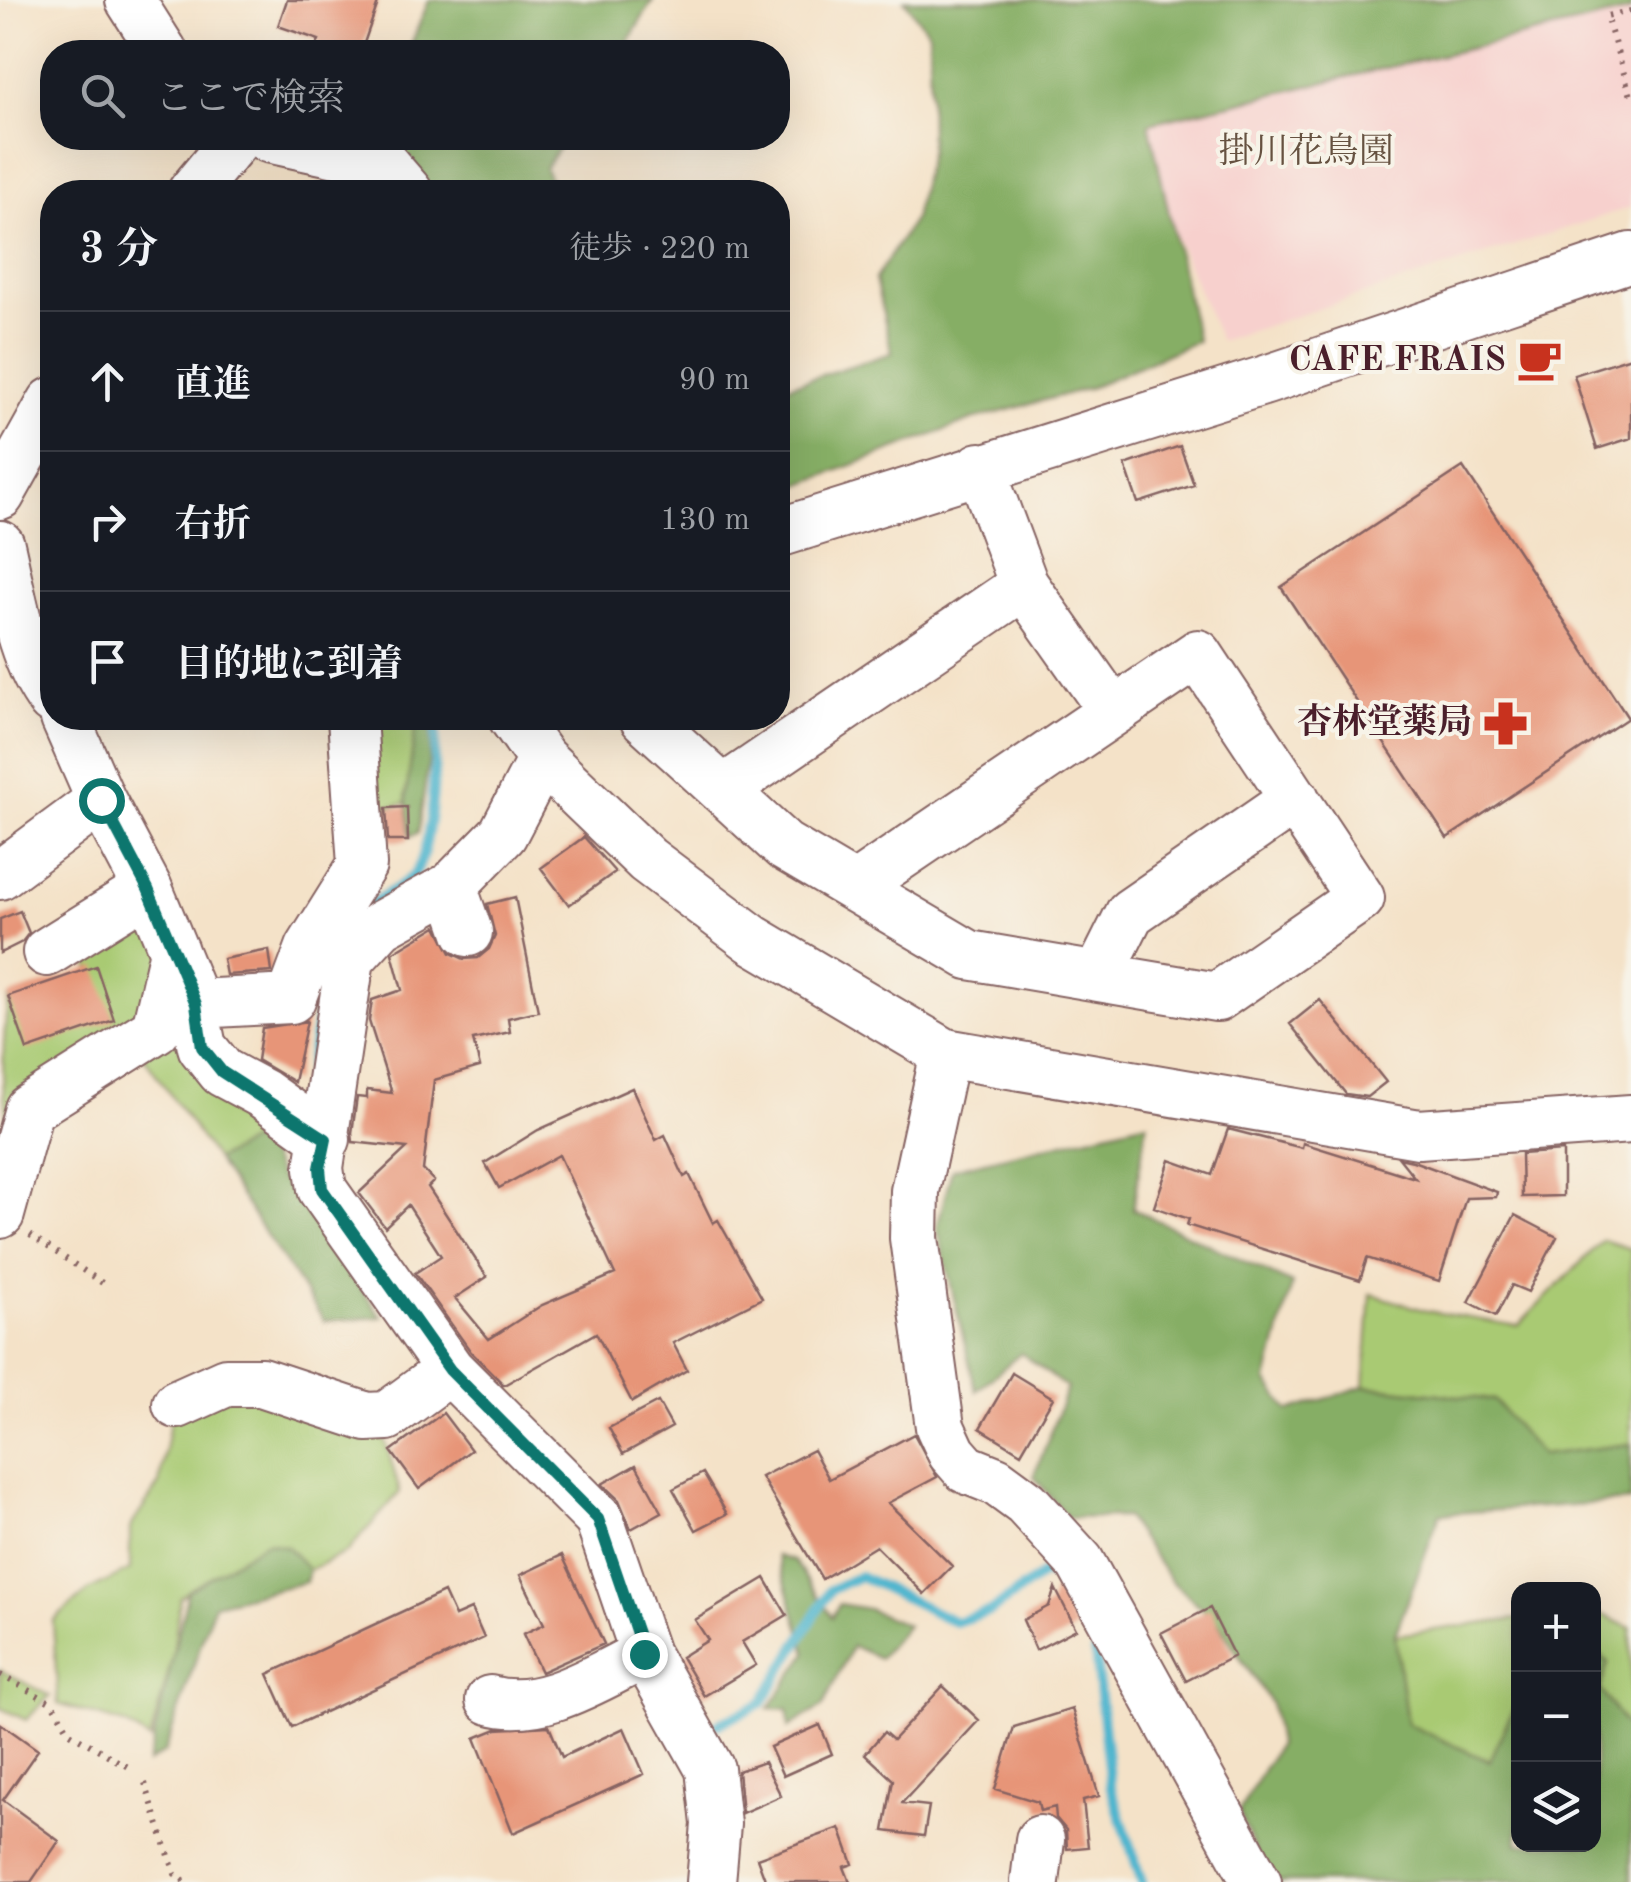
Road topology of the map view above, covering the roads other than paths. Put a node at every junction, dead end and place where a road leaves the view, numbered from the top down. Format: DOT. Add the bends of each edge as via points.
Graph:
graph roads {
  1 [pos="130,0"];
  2 [pos="155,40"];
  3 [pos="227,150"];
  4 [pos="309,150"];
  5 [pos="377,170"];
  6 [pos="202,180"];
  7 [pos="1631,258"];
  8 [pos="40,423"];
  9 [pos="980,467"];
  10 [pos="0,495"];
  11 [pos="790,529"];
  12 [pos="0,545"];
  13 [pos="1024,585"];
  14 [pos="40,685"];
  15 [pos="1112,710"];
  16 [pos="63,730"];
  17 [pos="353,730"];
  18 [pos="522,730"];
  19 [pos="657,730"];
  20 [pos="542,759"];
  21 [pos="723,790"];
  22 [pos="1295,799"];
  23 [pos="101,800"];
  24 [pos="0,875"];
  25 [pos="452,886"];
  26 [pos="856,886"];
  27 [pos="148,889"];
  28 [pos="468,932"];
  29 [pos="174,951"];
  30 [pos="47,952"];
  31 [pos="1099,975"];
  32 [pos="196,1004"];
  33 [pos="946,1053"];
  34 [pos="1631,1119"];
  35 [pos="326,1139"];
  36 [pos="8,1220"];
  37 [pos="450,1370"];
  38 [pos="177,1404"];
  39 [pos="644,1654"];
  40 [pos="490,1700"];
  41 [pos="711,1882"];
  42 [pos="1256,1882"];
  1 -- 2 [label="street"];
  3 -- 6 [label="street"];
  4 -- 5 [label="street"];
  7 -- 9 [label="street"];
  8 -- 10 [label="street"];
  9 -- 11 [label="street"];
  9 -- 13 [label="street"];
  12 -- 14 [label="street"];
  13 -- 15 [label="street"];
  13 -- 21 [label="street"];
  15 -- 22 [label="street" via="1198,654"];
  15 -- 26 [label="street"];
  16 -- 23 [label="street"];
  17 -- 32 [label="street" via="362,866 310,948 291,999"];
  18 -- 20 [label="street"];
  19 -- 21 [label="street"];
  20 -- 25 [label="street" via="503,834"];
  20 -- 33 [label="street" via="648,860 752,939"];
  21 -- 26 [label="street" via="784,846"];
  22 -- 31 [label="street" via="1130,913"];
  22 -- 31 [label="street" via="1360,898 1217,996"];
  23 -- 24 [label="street"];
  23 -- 27 [label="street"];
  25 -- 28 [label="street"];
  25 -- 35 [label="street" via="380,924 350,958"];
  26 -- 31 [label="street" via="969,955"];
  27 -- 29 [label="street"];
  27 -- 30 [label="street"];
  29 -- 32 [label="street"];
  29 -- 36 [label="street" via="156,1029 30,1110"];
  32 -- 35 [label="street" via="202,1047 222,1072"];
  33 -- 34 [label="street" via="1419,1134"];
  33 -- 42 [label="street" via="915,1191 914,1238 940,1427 966,1468 1026,1503 1080,1562"];
  35 -- 37 [label="street" via="322,1189"];
  37 -- 38 [label="street" via="387,1416 367,1417 261,1382 226,1382"];
  37 -- 39 [label="street" via="598,1519"];
  39 -- 40 [label="street" via="562,1694 508,1705"];
  39 -- 41 [label="street" via="710,1769 716,1824"];
}
